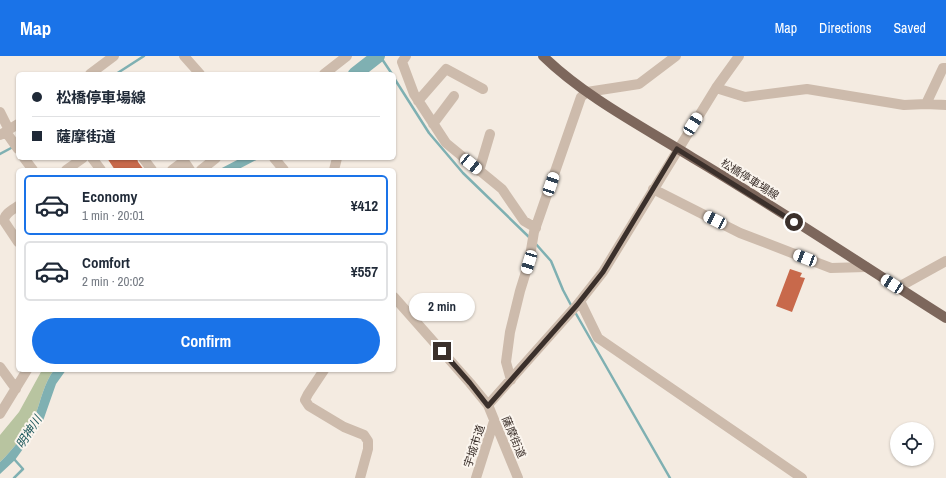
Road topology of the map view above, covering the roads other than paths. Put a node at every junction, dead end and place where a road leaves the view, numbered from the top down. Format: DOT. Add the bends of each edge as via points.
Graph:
graph roads {
  1 [pos="114,56"];
  2 [pos="184,56"];
  3 [pos="347,56"];
  4 [pos="406,56"];
  5 [pos="543,56"];
  6 [pos="676,56"];
  7 [pos="738,56"];
  8 [pos="946,68"];
  9 [pos="93,72"];
  10 [pos="198,72"];
  11 [pos="327,72"];
  12 [pos="716,88"];
  13 [pos="483,89"];
  14 [pos="587,92"];
  15 [pos="454,96"];
  16 [pos="418,101"];
  17 [pos="926,104"];
  18 [pos="946,105"];
  19 [pos="0,112"];
  20 [pos="433,124"];
  21 [pos="9,132"];
  22 [pos="490,134"];
  23 [pos="16,145"];
  24 [pos="677,149"];
  25 [pos="80,160"];
  26 [pos="183,160"];
  27 [pos="214,160"];
  28 [pos="276,160"];
  29 [pos="69,168"];
  30 [pos="174,168"];
  31 [pos="204,168"];
  32 [pos="282,168"];
  33 [pos="479,171"];
  34 [pos="653,189"];
  35 [pos="16,207"];
  36 [pos="2,216"];
  37 [pos="535,230"];
  38 [pos="16,239"];
  39 [pos="946,261"];
  40 [pos="866,267"];
  41 [pos="898,288"];
  42 [pos="396,299"];
  43 [pos="578,303"];
  44 [pos="946,318"];
  45 [pos="0,367"];
  46 [pos="26,372"];
  47 [pos="323,372"];
  48 [pos="511,380"];
  49 [pos="16,389"];
  50 [pos="488,406"];
  51 [pos="0,414"];
  52 [pos="494,421"];
  53 [pos="360,478"];
  54 [pos="476,478"];
  55 [pos="518,478"];
  56 [pos="802,478"];
  1 -- 9 [label="street"];
  2 -- 10 [label="street"];
  3 -- 11 [label="street"];
  4 -- 16 [label="street" via="402,62"];
  5 -- 14 [label="main road, 松橋停車場線"];
  6 -- 14 [label="street" via="639,84"];
  7 -- 12 [label="street"];
  8 -- 17 [label="street" via="943,68"];
  12 -- 17 [label="street" via="744,97 807,89 904,105"];
  12 -- 24 [label="street"];
  13 -- 16 [label="street" via="446,69"];
  14 -- 24 [label="main road, 松橋停車場線"];
  14 -- 37 [label="street" via="581,97"];
  15 -- 20 [label="street"];
  16 -- 20 [label="street"];
  17 -- 18 [label="street"];
  19 -- 21 [label="street"];
  20 -- 33 [label="street" via="446,143"];
  21 -- 23 [label="street"];
  22 -- 33 [label="street"];
  24 -- 34 [label="street"];
  24 -- 40 [label="main road, 松橋停車場線"];
  25 -- 29 [label="street"];
  26 -- 30 [label="street"];
  27 -- 31 [label="street"];
  28 -- 32 [label="street"];
  33 -- 37 [label="street" via="502,189 524,221"];
  34 -- 40 [label="street" via="740,233 831,268"];
  34 -- 43 [label="street" via="603,272"];
  35 -- 36 [label="street"];
  36 -- 38 [label="street"];
  37 -- 48 [label="street" via="510,332 506,362"];
  39 -- 41 [label="street"];
  40 -- 41 [label="main road, 松橋停車場線"];
  41 -- 44 [label="main road, 松橋停車場線"];
  42 -- 50 [label="street, 薩摩街道"];
  43 -- 48 [label="street"];
  43 -- 56 [label="street" via="598,338"];
  45 -- 49 [label="street"];
  46 -- 49 [label="street"];
  47 -- 53 [label="street" via="305,400 308,406 344,427 364,435 368,441 368,449"];
  48 -- 50 [label="street"];
  49 -- 51 [label="street"];
  50 -- 52 [label="street, 薩摩街道"];
  52 -- 54 [label="street, 宇城市道"];
  52 -- 55 [label="street, 薩摩街道"];
}
